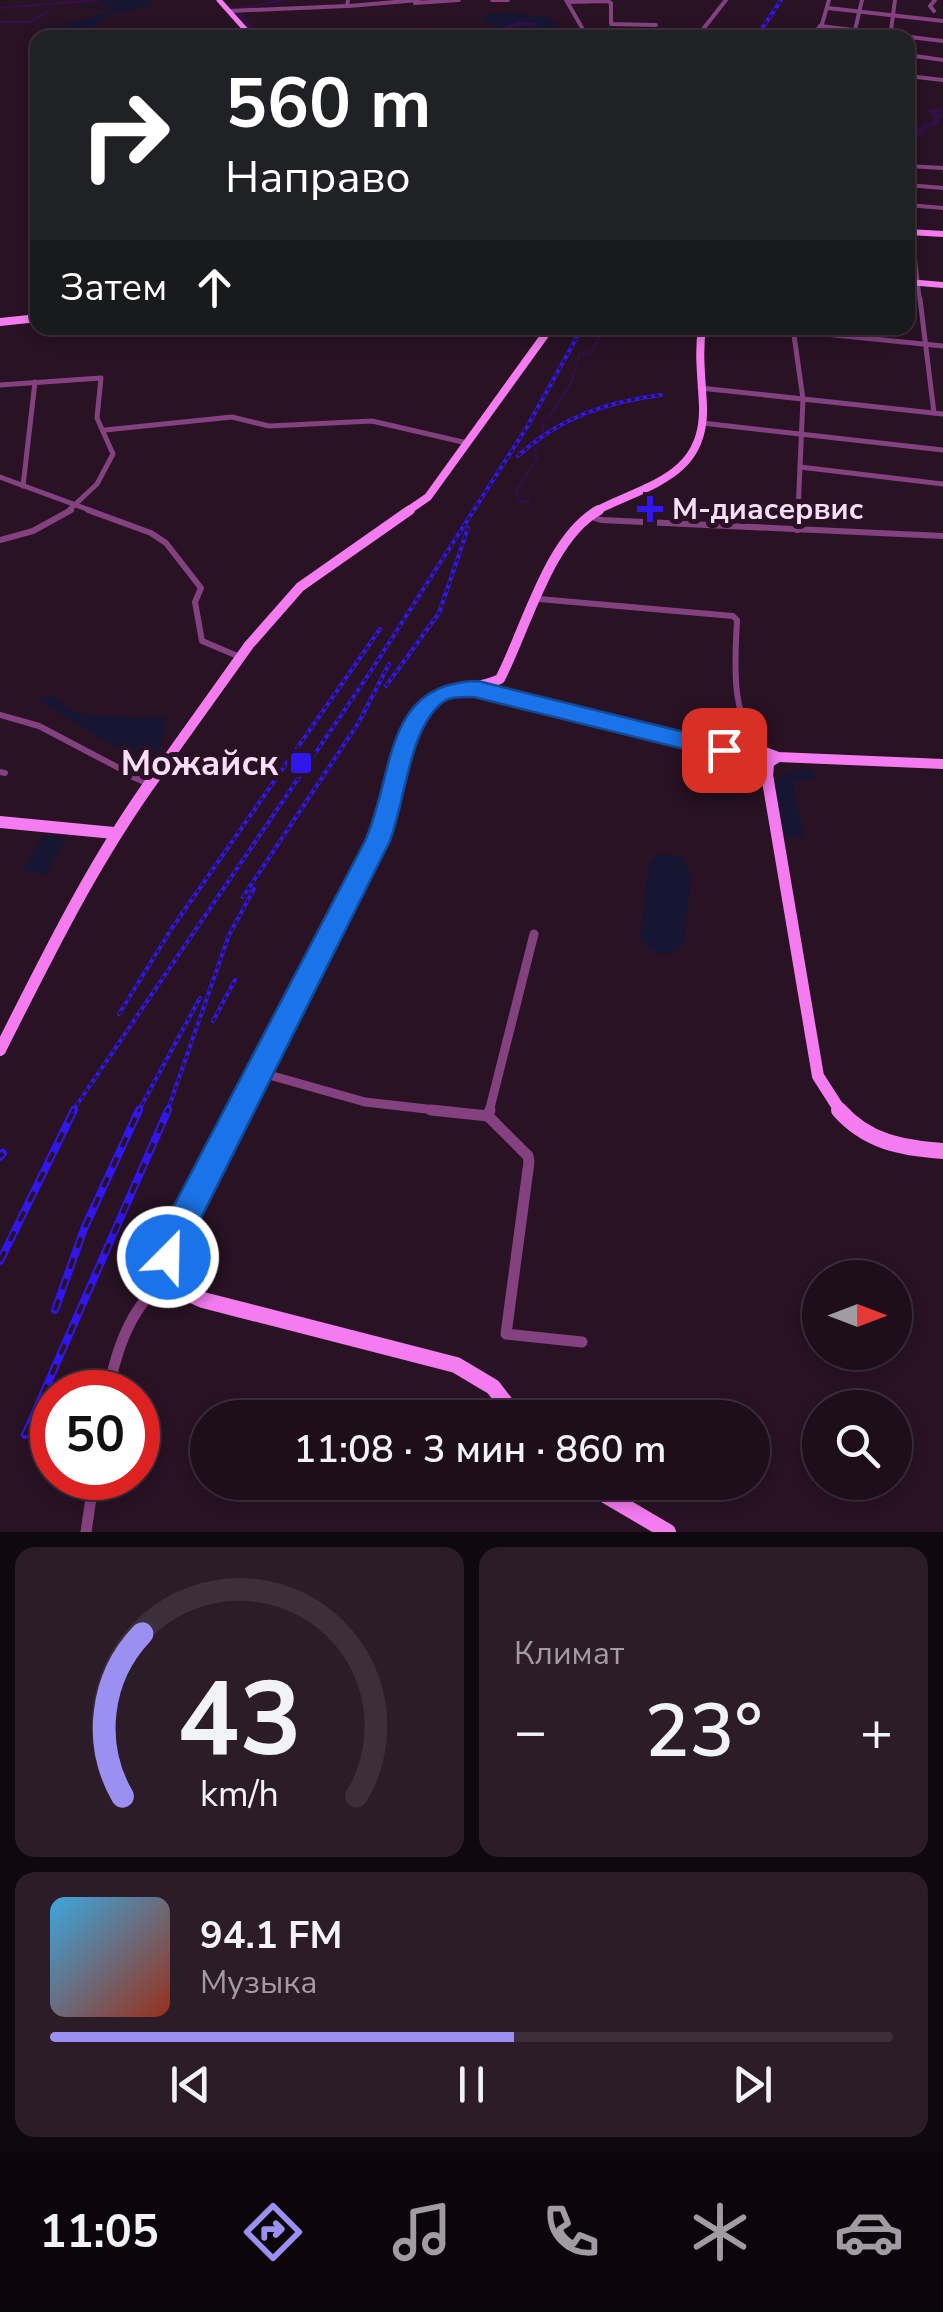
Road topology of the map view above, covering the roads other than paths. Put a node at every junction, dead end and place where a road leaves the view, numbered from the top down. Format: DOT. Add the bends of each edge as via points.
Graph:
graph roads {
  1 [pos="219,0"];
  2 [pos="418,0"];
  3 [pos="459,0"];
  4 [pos="492,0"];
  5 [pos="508,0"];
  6 [pos="726,0"];
  7 [pos="829,0"];
  8 [pos="862,0"];
  9 [pos="895,0"];
  10 [pos="935,0"];
  11 [pos="567,1"];
  12 [pos="596,1"];
  13 [pos="406,3"];
  14 [pos="349,4"];
  15 [pos="828,8"];
  16 [pos="230,11"];
  17 [pos="934,11"];
  18 [pos="860,12"];
  19 [pos="893,16"];
  20 [pos="943,21"];
  21 [pos="656,25"];
  22 [pos="820,26"];
  23 [pos="247,30"];
  24 [pos="587,30"];
  25 [pos="702,30"];
  26 [pos="817,30"];
  27 [pos="855,30"];
  28 [pos="892,30"];
  29 [pos="937,30"];
  30 [pos="915,38"];
  31 [pos="940,40"];
  32 [pos="915,56"];
  33 [pos="943,60"];
  34 [pos="915,77"];
  35 [pos="943,80"];
  36 [pos="915,166"];
  37 [pos="943,168"];
  38 [pos="915,186"];
  39 [pos="943,188"];
  40 [pos="915,205"];
  41 [pos="943,208"];
  42 [pos="915,232"];
  43 [pos="943,234"];
  44 [pos="915,282"];
  45 [pos="943,286"];
  46 [pos="915,295"];
  47 [pos="30,319"];
  48 [pos="0,322"];
  49 [pos="545,335"];
  50 [pos="701,335"];
  51 [pos="794,335"];
  52 [pos="846,335"];
  53 [pos="926,344"];
  54 [pos="943,346"];
  55 [pos="35,382"];
  56 [pos="0,385"];
  57 [pos="700,388"];
  58 [pos="802,399"];
  59 [pos="939,413"];
  60 [pos="702,422"];
  61 [pos="105,430"];
  62 [pos="800,434"];
  63 [pos="467,443"];
  64 [pos="943,450"];
  65 [pos="800,467"];
  66 [pos="0,478"];
  67 [pos="943,484"];
  68 [pos="23,486"];
  69 [pos="74,505"];
  70 [pos="589,516"];
  71 [pos="797,530"];
  72 [pos="943,536"];
  73 [pos="0,540"];
  74 [pos="539,599"];
  75 [pos="240,658"];
  76 [pos="488,690"];
  77 [pos="0,715"];
  78 [pos="762,758"];
  79 [pos="943,764"];
  80 [pos="150,783"];
  81 [pos="0,822"];
  82 [pos="114,833"];
  83 [pos="534,934"];
  84 [pos="0,1050"];
  85 [pos="262,1073"];
  86 [pos="488,1116"];
  87 [pos="943,1151"];
  88 [pos="168,1277"];
  89 [pos="582,1342"];
  90 [pos="113,1370"];
  91 [pos="503,1400"];
  92 [pos="91,1500"];
  93 [pos="614,1500"];
  94 [pos="86,1532"];
  95 [pos="668,1532"];
  1 -- 16 [label="main road"];
  2 -- 13 [label="street"];
  3 -- 13 [label="street"];
  4 -- 5 [label="street"];
  6 -- 25 [label="street"];
  7 -- 15 [label="street"];
  8 -- 18 [label="street"];
  9 -- 19 [label="street"];
  10 -- 17 [label="street"];
  11 -- 12 [label="street"];
  11 -- 24 [label="street"];
  12 -- 21 [label="street" via="611,3 611,26"];
  13 -- 14 [label="street"];
  14 -- 16 [label="street"];
  15 -- 18 [label="street"];
  15 -- 22 [label="street"];
  16 -- 23 [label="main road"];
  18 -- 19 [label="street"];
  18 -- 27 [label="street"];
  19 -- 20 [label="street"];
  19 -- 28 [label="street"];
  22 -- 26 [label="street"];
  22 -- 27 [label="street"];
  29 -- 31 [label="street"];
  30 -- 31 [label="street"];
  32 -- 33 [label="street"];
  34 -- 35 [label="street"];
  36 -- 37 [label="street"];
  38 -- 39 [label="street"];
  40 -- 41 [label="street"];
  42 -- 43 [label="main road"];
  44 -- 45 [label="main road"];
  46 -- 53 [label="street"];
  47 -- 48 [label="main road"];
  49 -- 63 [label="main road"];
  50 -- 57 [label="main road"];
  51 -- 58 [label="street"];
  52 -- 53 [label="street"];
  53 -- 54 [label="street"];
  53 -- 59 [label="street"];
  55 -- 56 [label="street"];
  55 -- 61 [label="street" via="101,378 97,412"];
  55 -- 68 [label="street"];
  57 -- 58 [label="street"];
  57 -- 60 [label="main road"];
  58 -- 59 [label="street"];
  58 -- 62 [label="street"];
  60 -- 62 [label="street"];
  60 -- 70 [label="main road" via="700,442 688,460"];
  61 -- 63 [label="street" via="232,417 269,426 380,421"];
  61 -- 69 [label="street" via="112,462"];
  62 -- 64 [label="street"];
  62 -- 65 [label="street"];
  63 -- 75 [label="main road" via="425,500 300,587"];
  65 -- 67 [label="street"];
  65 -- 71 [label="street"];
  66 -- 68 [label="street"];
  68 -- 69 [label="street"];
  69 -- 73 [label="street" via="48,527"];
  69 -- 75 [label="street" via="166,543 201,588 194,602 202,642"];
  70 -- 71 [label="street"];
  70 -- 74 [label="main road" via="572,532"];
  71 -- 72 [label="street"];
  74 -- 76 [label="main road" via="502,677"];
  74 -- 78 [label="street" via="734,616 737,694"];
  75 -- 80 [label="main road"];
  76 -- 78 [label="main road"];
  76 -- 85 [label="main road" via="439,694 415,722 400,754 387,819"];
  77 -- 80 [label="street" via="26,720"];
  78 -- 79 [label="main road"];
  78 -- 87 [label="main road" via="814,1064 829,1096 866,1136 888,1146"];
  80 -- 82 [label="main road"];
  81 -- 82 [label="main road"];
  82 -- 84 [label="main road"];
  83 -- 86 [label="street"];
  85 -- 86 [label="street" via="366,1102"];
  85 -- 88 [label="main road" via="177,1232"];
  86 -- 89 [label="street" via="529,1162 506,1334"];
  88 -- 90 [label="street" via="142,1299"];
  88 -- 91 [label="main road" via="203,1300 456,1365"];
  92 -- 94 [label="street"];
  93 -- 95 [label="main road"];
}
